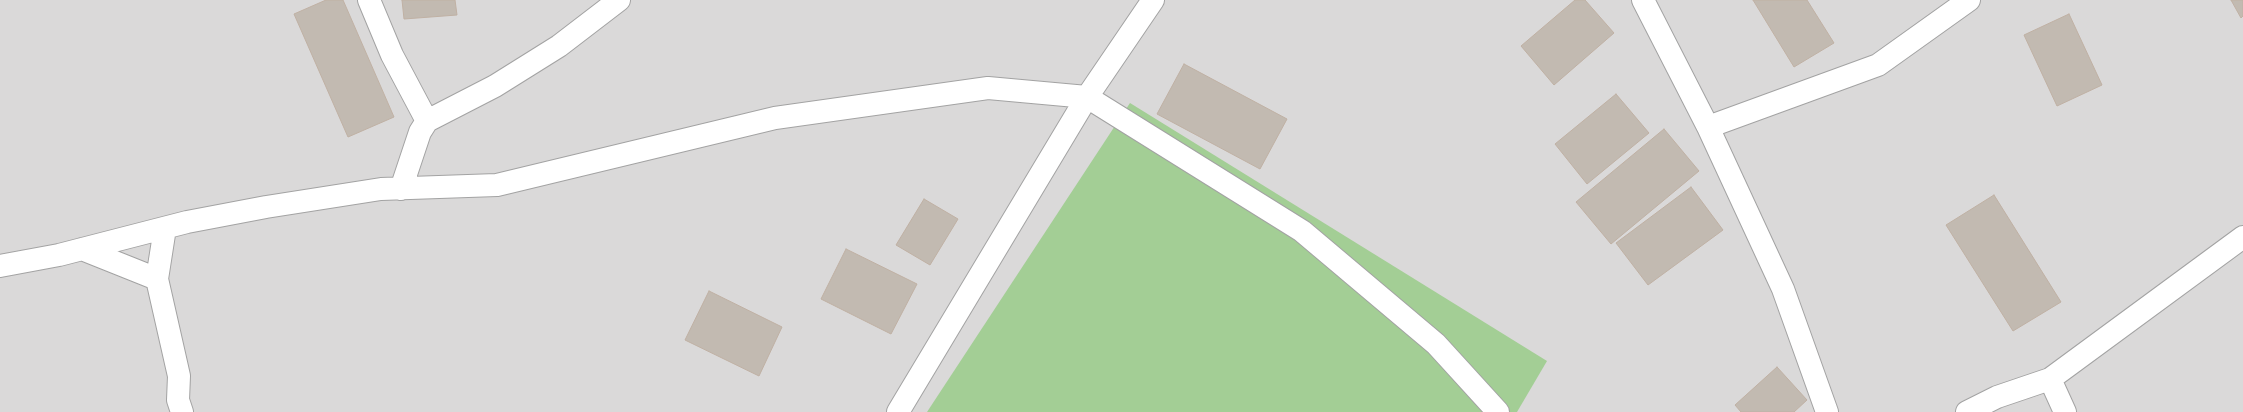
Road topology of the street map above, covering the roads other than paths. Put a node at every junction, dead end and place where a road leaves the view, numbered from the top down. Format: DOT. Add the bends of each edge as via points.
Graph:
graph roads {
  1 [pos="369,0"];
  2 [pos="619,0"];
  3 [pos="1153,0"];
  4 [pos="1643,0"];
  5 [pos="1969,0"];
  6 [pos="1088,97"];
  7 [pos="427,122"];
  8 [pos="1708,127"];
  9 [pos="401,188"];
  10 [pos="165,228"];
  11 [pos="2243,237"];
  12 [pos="82,249"];
  13 [pos="0,266"];
  14 [pos="157,279"];
  15 [pos="2050,379"];
  16 [pos="182,412"];
  17 [pos="898,412"];
  18 [pos="1498,412"];
  19 [pos="1827,412"];
  20 [pos="1967,412"];
  21 [pos="2065,412"];
  1 -- 7 [label="street" via="392,55"];
  2 -- 7 [label="street" via="559,46 495,86"];
  3 -- 6 [label="street"];
  4 -- 8 [label="street"];
  5 -- 8 [label="street" via="1878,65"];
  6 -- 9 [label="street" via="988,88 775,118 497,185"];
  6 -- 17 [label="street"];
  6 -- 18 [label="street" via="1302,231 1436,344"];
  7 -- 9 [label="street" via="420,132"];
  8 -- 19 [label="street" via="1783,289"];
  9 -- 10 [label="street" via="266,207"];
  10 -- 12 [label="street"];
  10 -- 14 [label="street"];
  11 -- 15 [label="street"];
  12 -- 13 [label="street"];
  12 -- 14 [label="street"];
  14 -- 16 [label="street" via="179,376 178,400"];
  15 -- 20 [label="street" via="1997,397"];
  15 -- 21 [label="street"];
}
